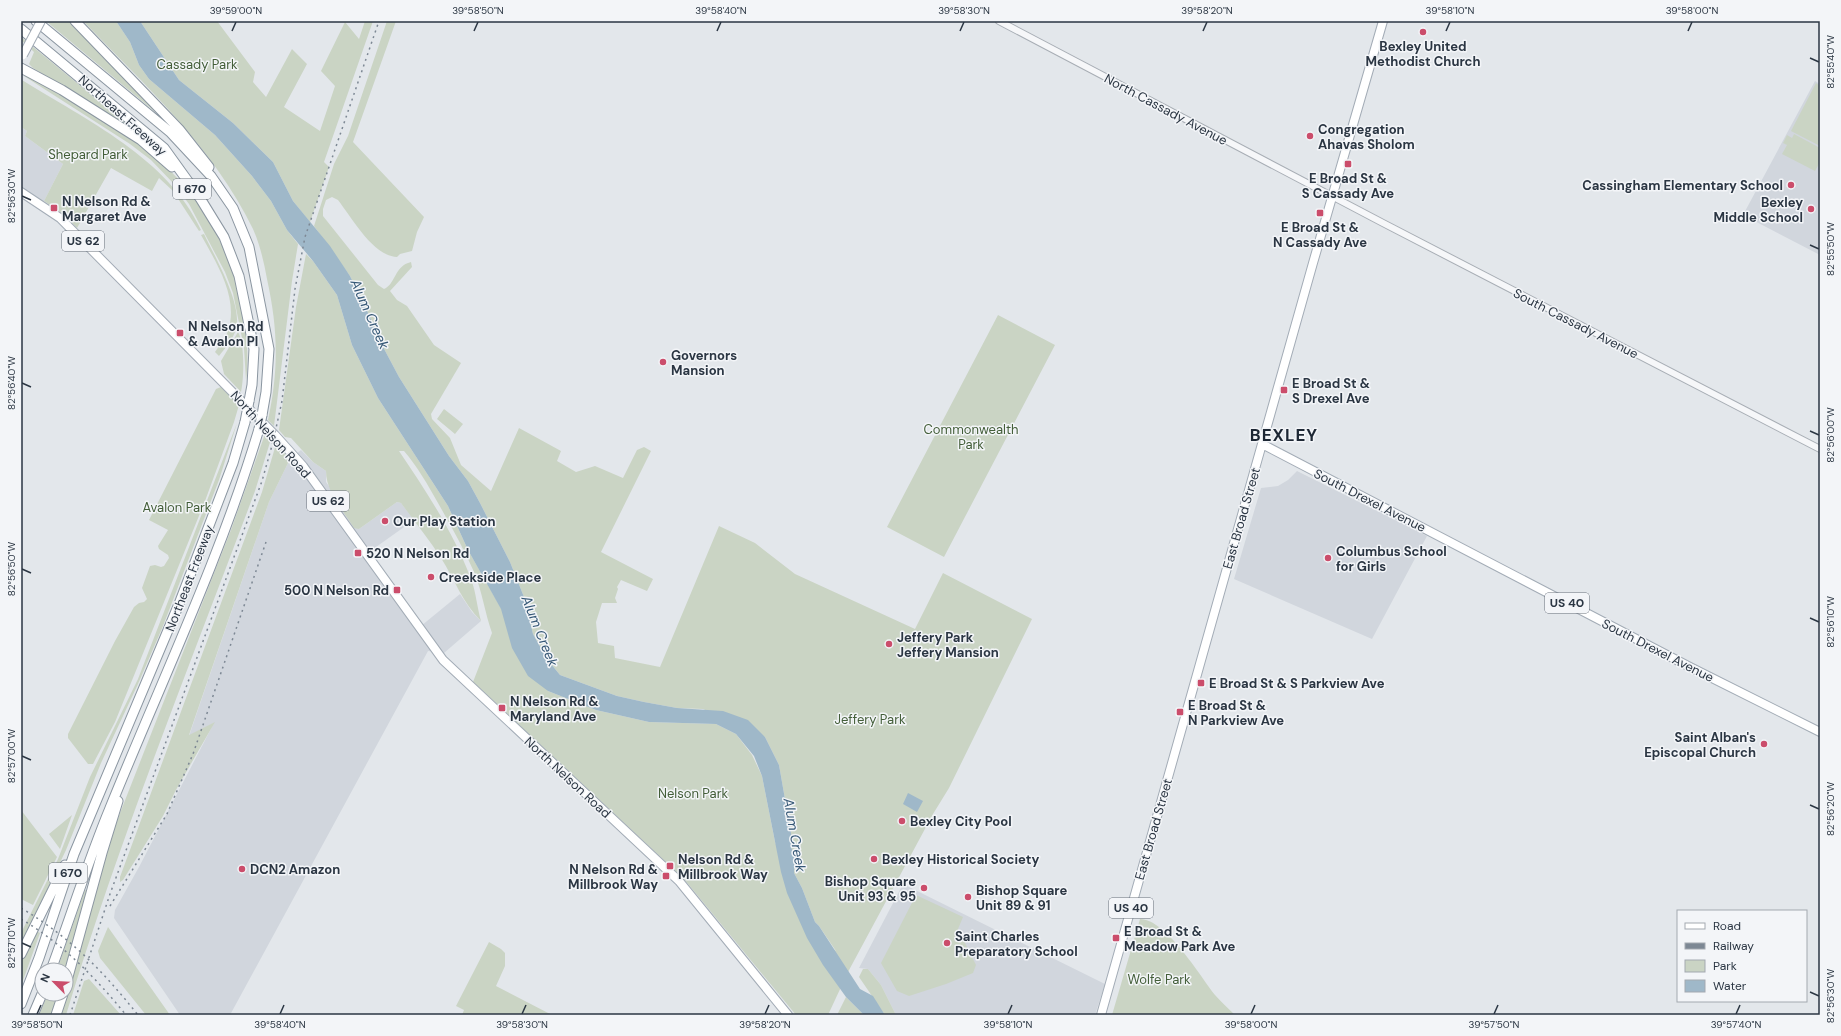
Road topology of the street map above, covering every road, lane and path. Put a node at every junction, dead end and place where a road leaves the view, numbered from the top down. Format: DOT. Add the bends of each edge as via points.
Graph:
graph roads {
  1 [pos="36,21"];
  2 [pos="41,21"];
  3 [pos="75,21"];
  4 [pos="999,21"];
  5 [pos="1384,21"];
  6 [pos="21,29"];
  7 [pos="22,57"];
  8 [pos="21,68"];
  9 [pos="192,189"];
  10 [pos="21,192"];
  11 [pos="1332,196"];
  12 [pos="228,202"];
  13 [pos="1262,444"];
  14 [pos="1820,448"];
  15 [pos="1820,732"];
  16 [pos="121,743"];
  17 [pos="121,780"];
  18 [pos="21,954"];
  19 [pos="54,962"];
  20 [pos="72,962"];
  21 [pos="39,1002"];
  22 [pos="60,1002"];
  23 [pos="21,1004"];
  24 [pos="33,1015"];
  25 [pos="56,1015"];
  26 [pos="788,1015"];
  27 [pos="1101,1015"];
  1 -- 12 [label="highway, Northeast Freeway / I 670" via="170,132 211,176"];
  2 -- 7 [label="main road, bridge"];
  3 -- 12 [label="highway" via="192,144 212,172"];
  4 -- 11 [label="street, North Cassady Avenue"];
  5 -- 11 [label="main road, East Broad Street"];
  6 -- 9 [label="highway, Northeast Freeway / I 670" via="164,148"];
  8 -- 9 [label="highway" via="62,90 141,140 163,158"];
  9 -- 16 [label="highway, Northeast Freeway / I 670, bridge" via="224,237 239,276 254,349 252,385 233,463 179,604"];
  10 -- 26 [label="main road, North Nelson Road / US 62" via="60,218 275,435 303,466 443,660 679,881"];
  11 -- 13 [label="main road, East Broad Street"];
  11 -- 14 [label="street, South Cassady Avenue"];
  12 -- 17 [label="highway, Northeast Freeway / I 670, bridge" via="249,247 270,349 262,415 242,483 208,573"];
  13 -- 15 [label="main road, South Drexel Avenue / US 40"];
  13 -- 27 [label="main road, East Broad Street / US 40"];
  16 -- 18 [label="highway"];
  16 -- 23 [label="highway, Northeast Freeway / I 670" via="74,854"];
  17 -- 19 [label="highway, Northeast Freeway / I 670"];
  17 -- 20 [label="highway" via="121,792"];
  21 -- 24 [label="highway"];
  22 -- 25 [label="highway"];
}
